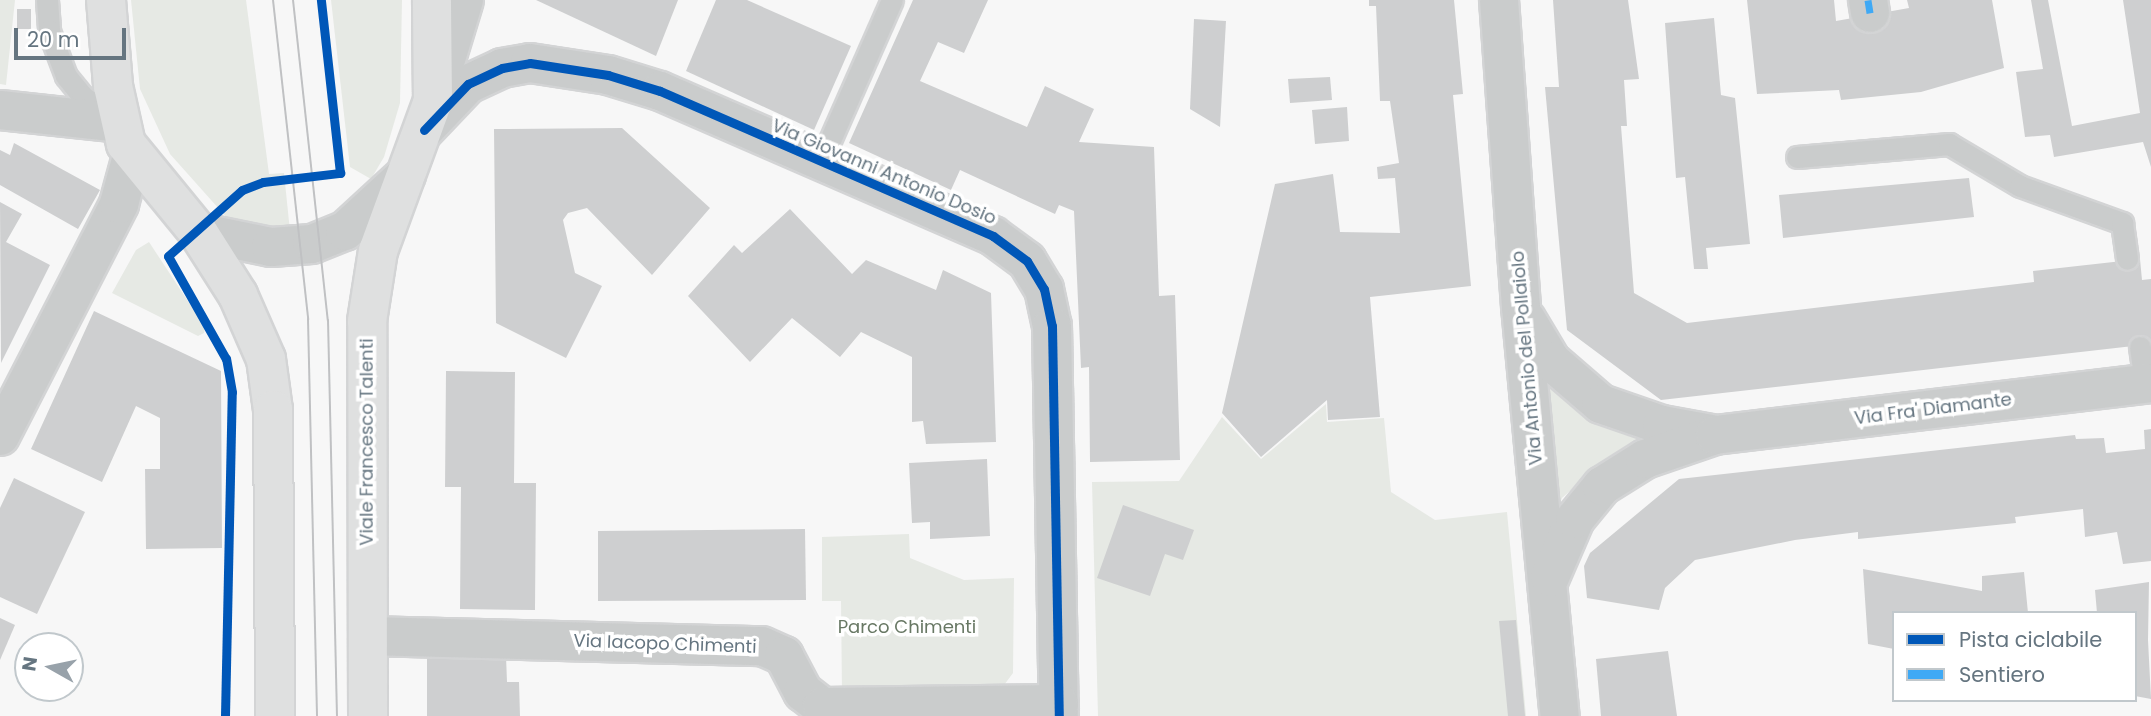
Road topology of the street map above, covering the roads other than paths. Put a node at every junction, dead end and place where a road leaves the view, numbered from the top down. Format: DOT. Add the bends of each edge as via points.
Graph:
graph roads {
  1 [pos="47,0"];
  2 [pos="106,0"];
  3 [pos="432,0"];
  4 [pos="464,0"];
  5 [pos="892,0"];
  6 [pos="1499,0"];
  7 [pos="0,110"];
  8 [pos="428,116"];
  9 [pos="125,139"];
  10 [pos="1797,157"];
  11 [pos="820,163"];
  12 [pos="406,175"];
  13 [pos="198,232"];
  14 [pos="2127,258"];
  15 [pos="1521,307"];
  16 [pos="2140,346"];
  17 [pos="2148,383"];
  18 [pos="1715,435"];
  19 [pos="0,436"];
  20 [pos="1548,582"];
  21 [pos="368,636"];
  22 [pos="1059,710"];
  23 [pos="275,716"];
  24 [pos="368,716"];
  25 [pos="1560,716"];
  1 -- 9 [label="lane" via="49,32 66,76"];
  2 -- 9 [label="main road"];
  3 -- 8 [label="main road"];
  4 -- 8 [label="street"];
  5 -- 11 [label="lane"];
  6 -- 15 [label="street, Via Antonio del Pollaiolo"];
  7 -- 9 [label="street"];
  8 -- 11 [label="street, Via Giovanni Antonio Dosio" via="468,84 502,68 530,63 608,75 660,91"];
  8 -- 12 [label="main road, Viale Francesco Talenti"];
  9 -- 13 [label="main road"];
  9 -- 19 [label="street" via="119,204"];
  10 -- 14 [label="lane" via="1950,144 2020,186 2122,223"];
  11 -- 22 [label="street, Via Giovanni Antonio Dosio" via="993,236 1027,261 1044,289 1052,327"];
  12 -- 13 [label="street" via="366,215 323,241 271,247"];
  12 -- 21 [label="main road, Viale Francesco Talenti" via="378,251 367,321"];
  13 -- 23 [label="main road" via="249,317 269,376"];
  15 -- 18 [label="street, Via Fra' Diamante" via="1551,361 1583,393 1625,415"];
  15 -- 20 [label="street, Via Antonio del Pollaiolo"];
  16 -- 17 [label="lane"];
  17 -- 18 [label="street, Via Fra' Diamante"];
  18 -- 20 [label="street, Via Fra' Diamante" via="1645,459 1602,486 1575,519"];
  20 -- 25 [label="street, Via Antonio del Pollaiolo"];
  21 -- 22 [label="street, Via Iacopo Chimenti" via="762,646 784,656 803,692 822,707"];
  21 -- 24 [label="main road, Viale Francesco Talenti"];
}
